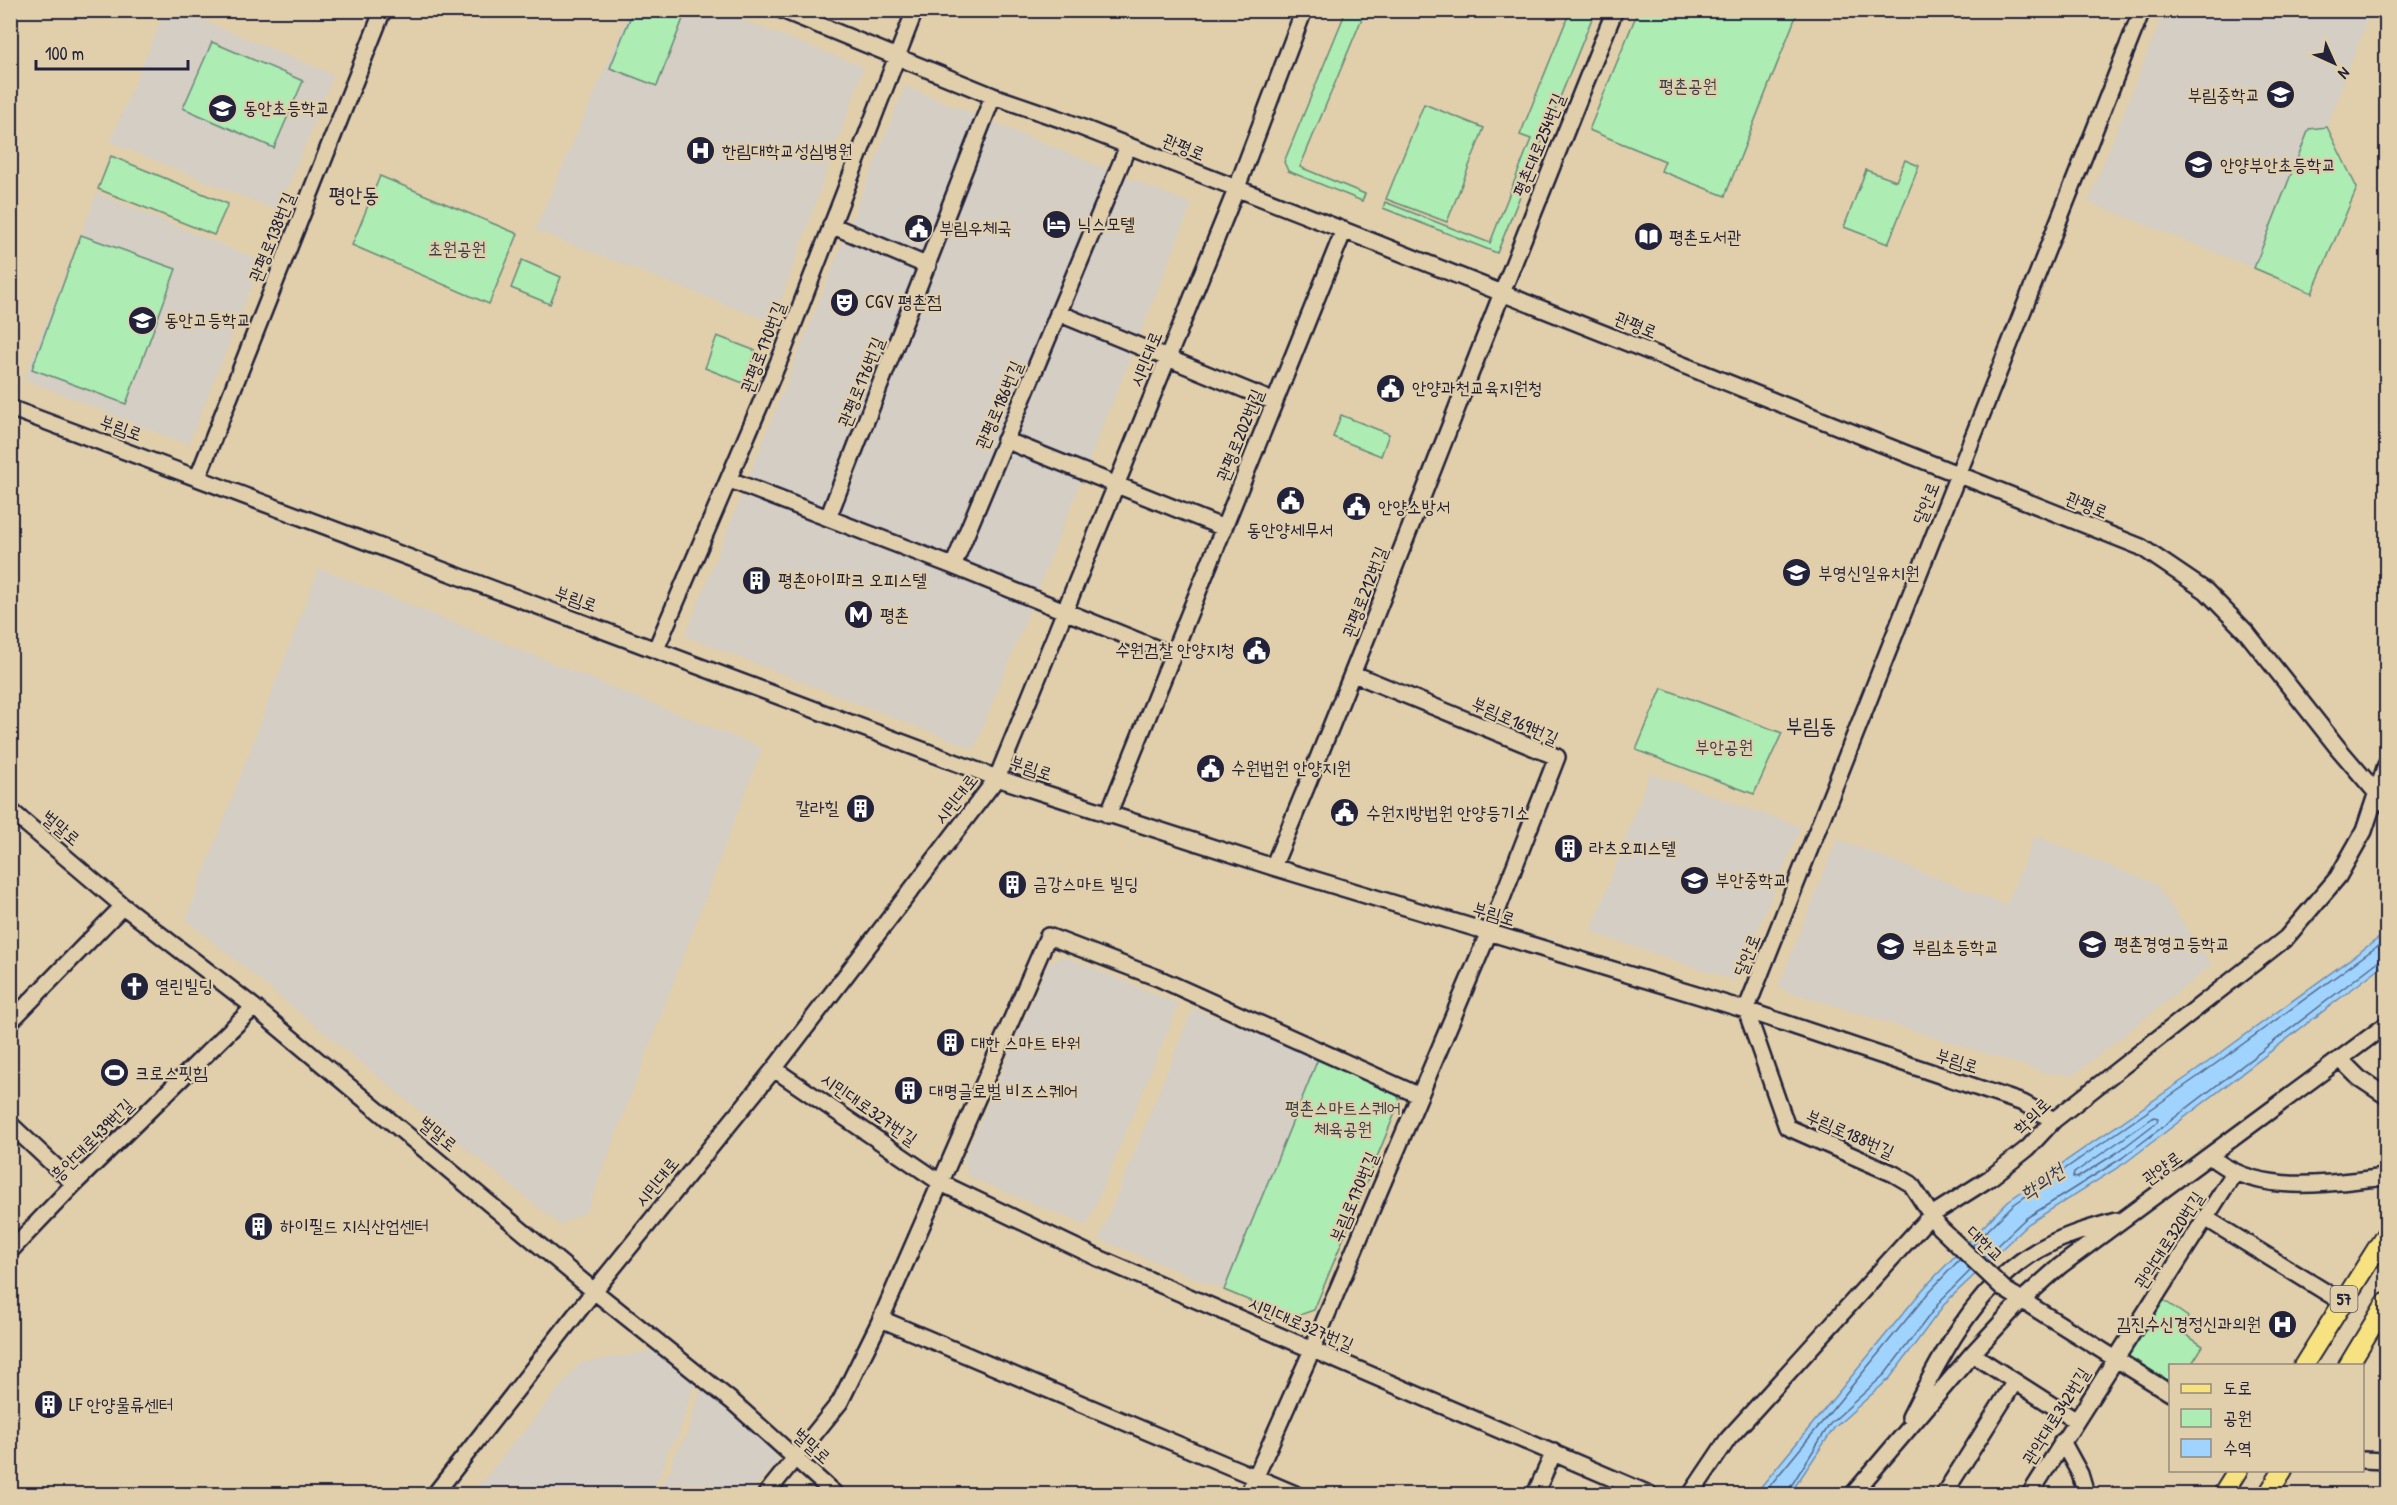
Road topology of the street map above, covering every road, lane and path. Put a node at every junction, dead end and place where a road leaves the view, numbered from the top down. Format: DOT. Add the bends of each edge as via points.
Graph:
graph roads {
  1 [pos="383,10"];
  2 [pos="782,10"];
  3 [pos="915,10"];
  4 [pos="1304,10"];
  5 [pos="1615,10"];
  6 [pos="2142,10"];
  7 [pos="897,55"];
  8 [pos="993,96"];
  9 [pos="1128,146"];
  10 [pos="1236,190"];
  11 [pos="831,225"];
  12 [pos="1344,230"];
  13 [pos="928,266"];
  14 [pos="1502,295"];
  15 [pos="1058,313"];
  16 [pos="1167,358"];
  17 [pos="1275,402"];
  18 [pos="10,408"];
  19 [pos="1005,441"];
  20 [pos="1959,474"];
  21 [pos="198,477"];
  22 [pos="730,480"];
  23 [pos="1117,484"];
  24 [pos="828,518"];
  25 [pos="1224,528"];
  26 [pos="953,567"];
  27 [pos="1065,613"];
  28 [pos="656,649"];
  29 [pos="1173,655"];
  30 [pos="1354,674"];
  31 [pos="2386,765"];
  32 [pos="997,778"];
  33 [pos="2382,798"];
  34 [pos="10,810"];
  35 [pos="1108,815"];
  36 [pos="1273,867"];
  37 [pos="123,906"];
  38 [pos="1489,932"];
  39 [pos="254,1007"];
  40 [pos="1746,1010"];
  41 [pos="10,1022"];
  42 [pos="2385,1025"];
  43 [pos="2341,1060"];
  44 [pos="774,1069"];
  45 [pos="1418,1095"];
  46 [pos="2386,1096"];
  47 [pos="2054,1120"];
  48 [pos="10,1124"];
  49 [pos="2210,1156"];
  50 [pos="2234,1173"];
  51 [pos="2386,1177"];
  52 [pos="941,1183"];
  53 [pos="74,1185"];
  54 [pos="2125,1219"];
  55 [pos="2206,1219"];
  56 [pos="1934,1221"];
  57 [pos="2386,1234"];
  58 [pos="10,1251"];
  59 [pos="594,1291"];
  60 [pos="2023,1299"];
  61 [pos="2342,1302"];
  62 [pos="2386,1303"];
  63 [pos="881,1319"];
  64 [pos="1312,1350"];
  65 [pos="1972,1354"];
  66 [pos="2116,1358"];
  67 [pos="2304,1364"];
  68 [pos="2349,1364"];
  69 [pos="2014,1383"];
  70 [pos="2169,1392"];
  71 [pos="2075,1420"];
  72 [pos="1898,1440"];
  73 [pos="2062,1441"];
  74 [pos="1554,1452"];
  75 [pos="797,1457"];
  76 [pos="2364,1460"];
  77 [pos="2386,1461"];
  78 [pos="2237,1472"];
  79 [pos="2282,1472"];
  80 [pos="1256,1478"];
  81 [pos="435,1494"];
  82 [pos="766,1494"];
  83 [pos="835,1494"];
  84 [pos="1248,1494"];
  85 [pos="1295,1494"];
  86 [pos="1535,1494"];
  87 [pos="1649,1494"];
  88 [pos="1691,1494"];
  89 [pos="1853,1494"];
  90 [pos="1944,1494"];
  91 [pos="2030,1494"];
  92 [pos="2086,1494"];
  93 [pos="2223,1494"];
  94 [pos="2268,1494"];
  1 -- 21 [label="street, 관평로138번길"];
  2 -- 7 [label="street, 관평로"];
  3 -- 7 [label="street, 관평로170번길"];
  4 -- 10 [label="street, 시민대로"];
  5 -- 14 [label="street, 평촌대로254번길"];
  6 -- 20 [label="street, 달안로"];
  7 -- 8 [label="street, 관평로"];
  7 -- 11 [label="street, 관평로170번길"];
  8 -- 9 [label="street, 관평로"];
  8 -- 13 [label="street, 관평로176번길"];
  9 -- 10 [label="street, 관평로"];
  9 -- 15 [label="street, 관평로186번길"];
  10 -- 12 [label="street, 관평로"];
  10 -- 16 [label="street, 시민대로"];
  11 -- 13 [label="street"];
  11 -- 22 [label="street, 관평로170번길"];
  12 -- 14 [label="street, 관평로"];
  12 -- 17 [label="street, 관평로202번길"];
  13 -- 24 [label="street, 관평로176번길"];
  14 -- 20 [label="street, 관평로"];
  14 -- 30 [label="street, 관평로212번길"];
  15 -- 16 [label="street"];
  15 -- 19 [label="street, 관평로186번길"];
  16 -- 17 [label="street"];
  16 -- 23 [label="street, 시민대로"];
  17 -- 25 [label="street, 관평로202번길"];
  18 -- 21 [label="street, 부림로"];
  19 -- 23 [label="street"];
  19 -- 26 [label="street, 관평로186번길"];
  20 -- 33 [label="street, 관평로" via="2141,547 2206,591 2247,633"];
  20 -- 40 [label="street, 달안로"];
  21 -- 28 [label="street, 부림로"];
  22 -- 24 [label="street"];
  22 -- 28 [label="street, 관평로170번길"];
  23 -- 25 [label="street"];
  23 -- 27 [label="street, 시민대로"];
  24 -- 26 [label="street"];
  25 -- 29 [label="street, 관평로202번길"];
  26 -- 27 [label="street"];
  27 -- 29 [label="street"];
  27 -- 32 [label="street, 시민대로"];
  28 -- 32 [label="street, 부림로"];
  29 -- 35 [label="street, 관평로202번길"];
  30 -- 36 [label="street, 관평로212번길"];
  30 -- 38 [label="street, 부림로169번길" via="1557,757"];
  31 -- 33 [label="street, 학의로"];
  32 -- 35 [label="street, 부림로"];
  32 -- 44 [label="street, 시민대로"];
  33 -- 47 [label="street, 학의로" via="2338,877 2286,938"];
  34 -- 37 [label="street, 벌말로"];
  35 -- 36 [label="street, 부림로"];
  36 -- 38 [label="street, 부림로"];
  37 -- 39 [label="street, 벌말로"];
  37 -- 41 [label="street"];
  38 -- 40 [label="street, 부림로"];
  38 -- 45 [label="street, 부림로170번길"];
  39 -- 53 [label="street, 흥안대로439번길"];
  39 -- 59 [label="street, 벌말로"];
  40 -- 47 [label="street, 부림로" via="2023,1103"];
  40 -- 56 [label="street, 부림로188번길" via="1787,1127 1911,1184"];
  42 -- 43 [label="street, 관양로"];
  43 -- 46 [label="street"];
  43 -- 49 [label="street, 관양로"];
  44 -- 52 [label="street, 시민대로327번길"];
  44 -- 59 [label="street, 시민대로"];
  45 -- 52 [label="street" via="1158,978 1048,936"];
  45 -- 64 [label="street, 부림로170번길"];
  47 -- 56 [label="street, 학의로" via="2028,1148"];
  48 -- 53 [label="street"];
  49 -- 50 [label="street"];
  49 -- 54 [label="street, 관양로"];
  50 -- 51 [label="street" via="2259,1182 2301,1184"];
  50 -- 55 [label="street, 관악대로320번길"];
  52 -- 63 [label="street"];
  52 -- 64 [label="street, 시민대로327번길" via="1096,1257"];
  53 -- 58 [label="street, 흥안대로439번길"];
  54 -- 60 [label="street, 관양로" via="2060,1266"];
  54 -- 72 [label="street" via="2082,1230 2031,1254 1983,1294 1941,1360"];
  55 -- 61 [label="street"];
  55 -- 66 [label="street, 관악대로320번길"];
  56 -- 60 [label="street, 대한교, bridge" via="2004,1289"];
  56 -- 88 [label="street, 학의로" via="1728,1439"];
  57 -- 61 [label="main road, 57"];
  59 -- 75 [label="street, 벌말로"];
  59 -- 81 [label="street, 시민대로"];
  60 -- 65 [label="street, 관양로"];
  60 -- 66 [label="street, 관악대로342번길"];
  61 -- 67 [label="main road, 57"];
  62 -- 68 [label="main road, 57"];
  63 -- 75 [label="street" via="840,1402"];
  63 -- 80 [label="street"];
  64 -- 74 [label="street, 시민대로327번길"];
  64 -- 80 [label="street, 부림로170번길"];
  65 -- 69 [label="street"];
  65 -- 72 [label="street, 관양로"];
  66 -- 70 [label="street, 관악대로342번길"];
  66 -- 71 [label="street, 관악대로342번길"];
  69 -- 71 [label="street"];
  69 -- 90 [label="street"];
  71 -- 73 [label="street, 관악대로342번길"];
  72 -- 89 [label="street, 관양로"];
  73 -- 91 [label="street, 관악대로342번길"];
  73 -- 92 [label="street"];
  74 -- 86 [label="street"];
  74 -- 87 [label="street, 시민대로327번길"];
  75 -- 82 [label="street"];
  75 -- 83 [label="street, 벌말로"];
  76 -- 77 [label="street"];
  78 -- 93 [label="main road"];
  79 -- 94 [label="main road"];
  80 -- 84 [label="street, 부림로170번길"];
  80 -- 85 [label="street"];
}
